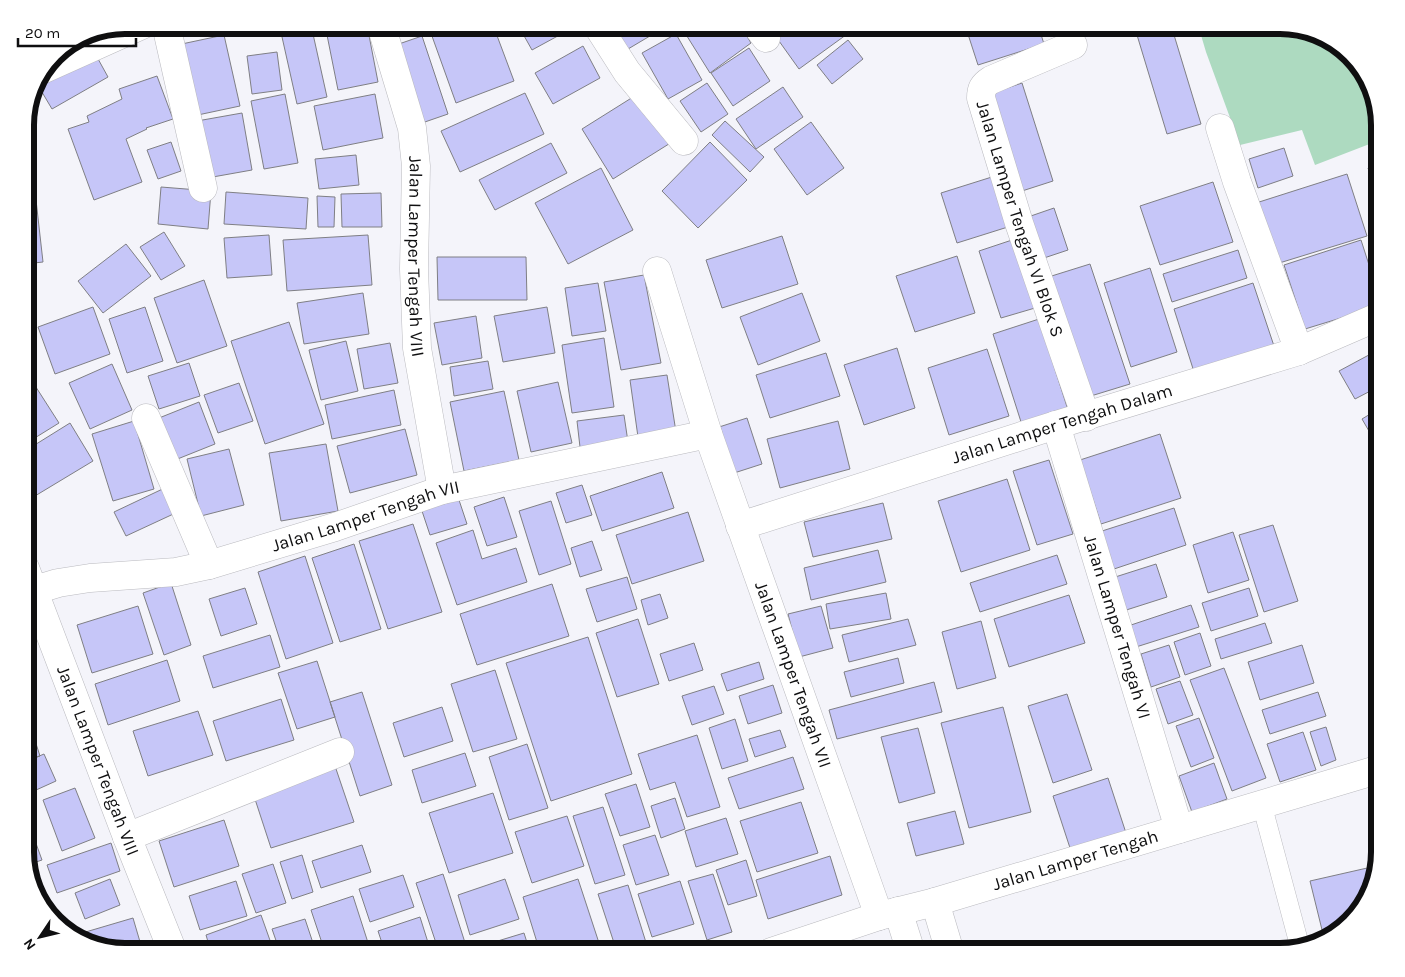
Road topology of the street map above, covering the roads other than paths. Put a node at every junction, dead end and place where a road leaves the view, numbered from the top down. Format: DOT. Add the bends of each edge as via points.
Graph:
graph roads {
  1 [pos="122,34"];
  2 [pos="168,34"];
  3 [pos="384,34"];
  4 [pos="603,34"];
  5 [pos="1074,45"];
  6 [pos="58,63"];
  7 [pos="1220,128"];
  8 [pos="684,141"];
  9 [pos="203,188"];
  10 [pos="657,271"];
  11 [pos="1371,320"];
  12 [pos="1300,351"];
  13 [pos="1086,417"];
  14 [pos="146,418"];
  15 [pos="1056,425"];
  16 [pos="708,434"];
  17 [pos="442,490"];
  18 [pos="740,526"];
  19 [pos="209,565"];
  20 [pos="34,584"];
  21 [pos="34,599"];
  22 [pos="340,752"];
  23 [pos="1371,780"];
  24 [pos="1262,805"];
  25 [pos="1179,829"];
  26 [pos="127,837"];
  27 [pos="935,902"];
  28 [pos="889,914"];
  29 [pos="1298,941"];
  30 [pos="169,943"];
  31 [pos="802,943"];
  32 [pos="906,943"];
  33 [pos="947,943"];
  1 -- 6 [label="street"];
  2 -- 9 [label="street"];
  3 -- 17 [label="street, Jalan Lamper Tengah VIII" via="412,128 416,166 414,268 417,348"];
  4 -- 8 [label="street" via="627,72"];
  5 -- 13 [label="street, Jalan Lamper Tengah VI Blok S" via="991,80 984,85 981,98 1019,222"];
  7 -- 12 [label="street"];
  10 -- 16 [label="street, Jalan Lamper Tengah VII"];
  11 -- 12 [label="street, Jalan Lamper Tengah Dalam"];
  12 -- 13 [label="street, Jalan Lamper Tengah Dalam"];
  13 -- 15 [label="street, Jalan Lamper Tengah Dalam"];
  14 -- 19 [label="street"];
  15 -- 18 [label="street, Jalan Lamper Tengah Dalam"];
  15 -- 25 [label="street, Jalan Lamper Tengah VI"];
  16 -- 17 [label="street, Jalan Lamper Tengah VII"];
  16 -- 18 [label="street, Jalan Lamper Tengah VII"];
  17 -- 19 [label="street, Jalan Lamper Tengah VII"];
  18 -- 28 [label="street, Jalan Lamper Tengah VII"];
  19 -- 20 [label="street, Jalan Lamper Tengah VII" via="176,572"];
  21 -- 26 [label="street, Jalan Lamper Tengah VIII"];
  22 -- 26 [label="street"];
  23 -- 24 [label="street, Jalan Lamper Tengah"];
  24 -- 25 [label="street, Jalan Lamper Tengah"];
  24 -- 29 [label="lane"];
  25 -- 27 [label="street, Jalan Lamper Tengah"];
  26 -- 30 [label="street, Jalan Lamper Tengah VIII"];
  27 -- 28 [label="street, Jalan Lamper Tengah"];
  27 -- 33 [label="street"];
  28 -- 31 [label="street, Jalan Lamper Tengah"];
  28 -- 32 [label="street, Jalan Lamper Tengah VII"];
}
